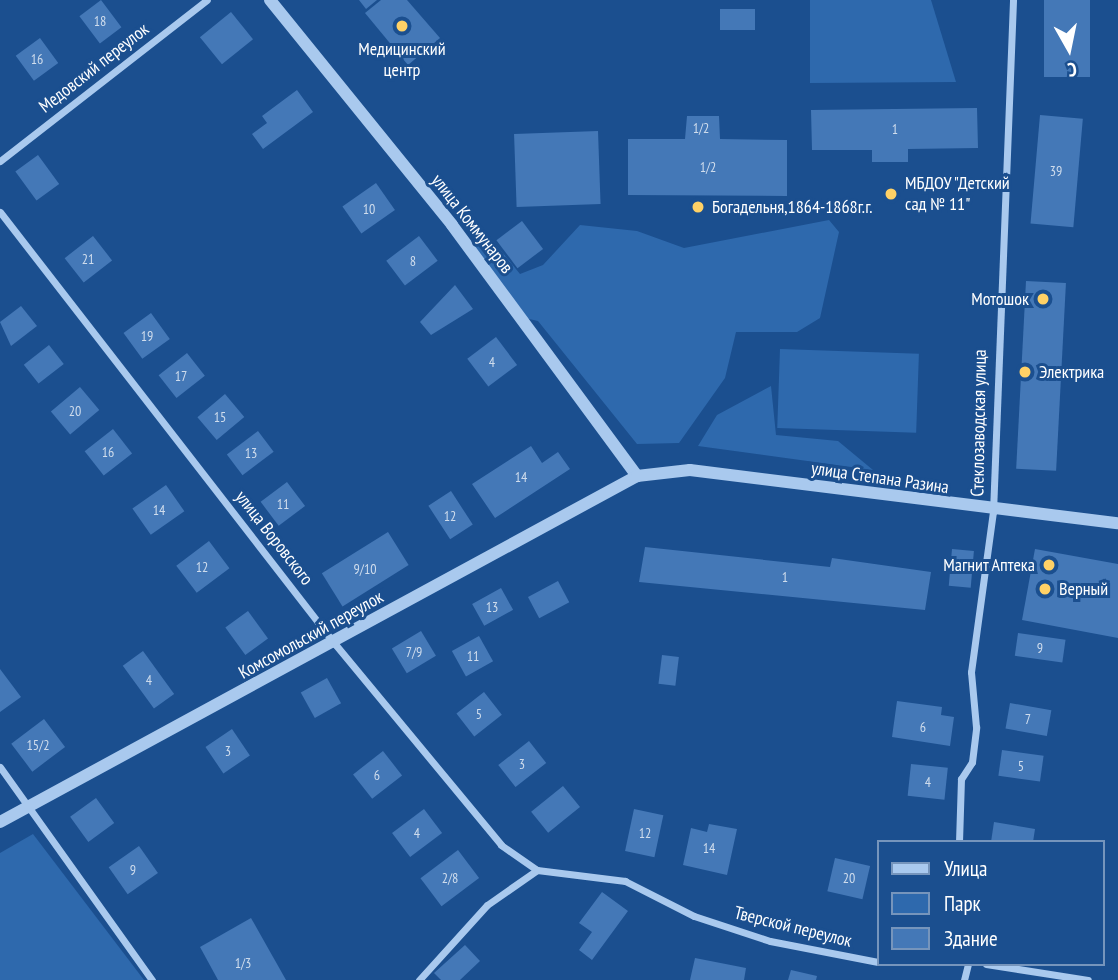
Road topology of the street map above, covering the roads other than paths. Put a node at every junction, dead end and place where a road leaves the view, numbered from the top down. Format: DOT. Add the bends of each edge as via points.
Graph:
graph roads {
  1 [pos="207,0"];
  2 [pos="270,0"];
  3 [pos="1013,0"];
  4 [pos="0,161"];
  5 [pos="0,212"];
  6 [pos="637,476"];
  7 [pos="993,512"];
  8 [pos="1118,523"];
  9 [pos="335,643"];
  10 [pos="0,767"];
  11 [pos="31,805"];
  12 [pos="0,822"];
  13 [pos="959,840"];
  14 [pos="537,870"];
  15 [pos="876,962"];
  16 [pos="999,966"];
  17 [pos="152,980"];
  18 [pos="419,980"];
  19 [pos="1087,980"];
  1 -- 4 [label="street, Медовский переулок"];
  2 -- 6 [label="street, улица Коммунаров" via="452,225"];
  3 -- 7 [label="street, Стеклозаводская улица"];
  5 -- 9 [label="street, улица Воровского"];
  6 -- 7 [label="street, улица Степана Разина" via="690,470"];
  6 -- 9 [label="street, Комсомольский переулок"];
  7 -- 8 [label="street, улица Степана Разина"];
  7 -- 13 [label="street, Стеклозаводская улица" via="971,672 973,750 961,779"];
  9 -- 11 [label="street, Комсомольский переулок"];
  9 -- 14 [label="street, улица Воровского" via="500,845"];
  10 -- 11 [label="street"];
  11 -- 12 [label="street, Комсомольский переулок"];
  11 -- 17 [label="street"];
  14 -- 15 [label="street, Тверской переулок" via="625,881 694,916 770,941"];
  14 -- 18 [label="street" via="487,905"];
  16 -- 19 [label="street"];
}
